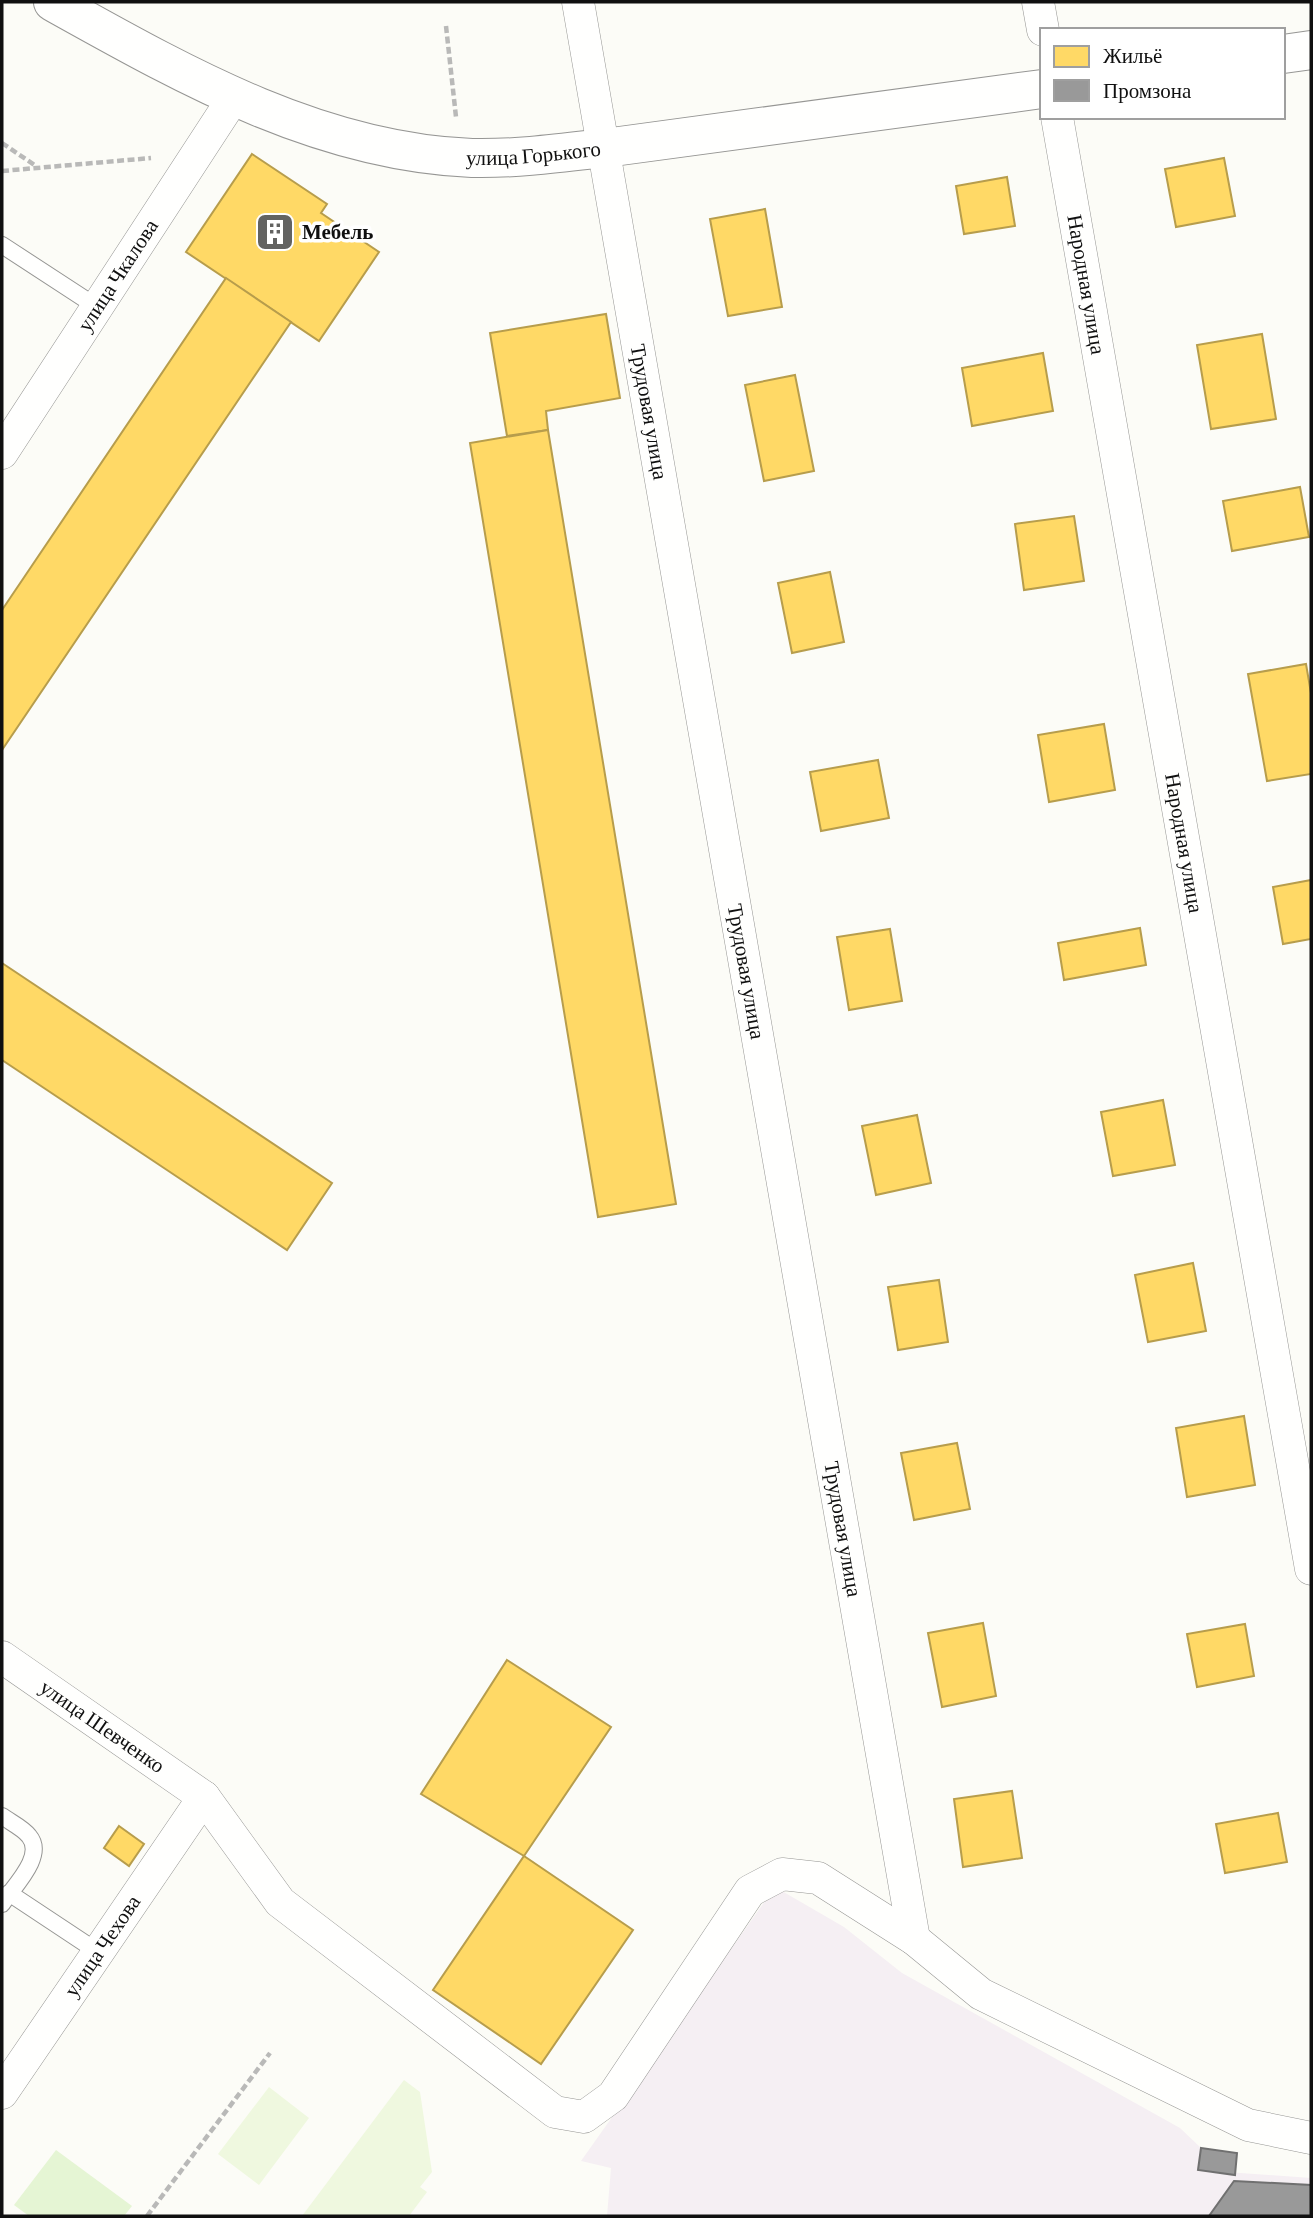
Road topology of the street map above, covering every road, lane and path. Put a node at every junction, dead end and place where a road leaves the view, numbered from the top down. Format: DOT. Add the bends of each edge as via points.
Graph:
graph roads {
  1 [pos="53,2"];
  2 [pos="578,2"];
  3 [pos="1038,2"];
  4 [pos="446,26"];
  5 [pos="1043,28"];
  6 [pos="1311,50"];
  7 [pos="1285,54"];
  8 [pos="1040,89"];
  9 [pos="234,97"];
  10 [pos="1057,119"];
  11 [pos="458,127"];
  12 [pos="2,143"];
  13 [pos="605,148"];
  14 [pos="197,155"];
  15 [pos="37,167"];
  16 [pos="2,171"];
  17 [pos="2,245"];
  18 [pos="97,307"];
  19 [pos="2,453"];
  20 [pos="1311,1569"];
  21 [pos="2,1657"];
  22 [pos="204,1797"];
  23 [pos="2,1816"];
  24 [pos="6,1899"];
  25 [pos="914,1939"];
  26 [pos="98,1952"];
  27 [pos="270,2053"];
  28 [pos="2,2093"];
  29 [pos="1311,2138"];
  30 [pos="147,2216"];
  1 -- 9 [label="street, улица Горького"];
  2 -- 13 [label="street, Трудовая улица"];
  3 -- 5 [label="street"];
  4 -- 11 [label="path"];
  6 -- 7 [label="street"];
  8 -- 13 [label="street, улица Горького"];
  9 -- 13 [label="street, улица Горького" via="295,122 415,152 473,158"];
  9 -- 14 [label="street, улица Чкалова"];
  10 -- 20 [label="street, Народная улица"];
  12 -- 15 [label="path"];
  13 -- 25 [label="street, Трудовая улица"];
  14 -- 15 [label="path"];
  14 -- 18 [label="street, улица Чкалова"];
  15 -- 16 [label="path"];
  17 -- 18 [label="lane"];
  18 -- 19 [label="street, улица Чкалова"];
  21 -- 22 [label="street, улица Шевченко"];
  22 -- 25 [label="street, улица Шевченко" via="279,1902 555,2112 584,2117 612,2096 750,1891 782,1874 818,1878"];
  22 -- 26 [label="street, улица Чехова"];
  23 -- 24 [label="lane" via="29,1835 35,1846 33,1859"];
  24 -- 26 [label="lane"];
  25 -- 29 [label="street, улица Шевченко" via="981,1994 1248,2125"];
  26 -- 28 [label="street, улица Чехова"];
  27 -- 30 [label="path"];
}
